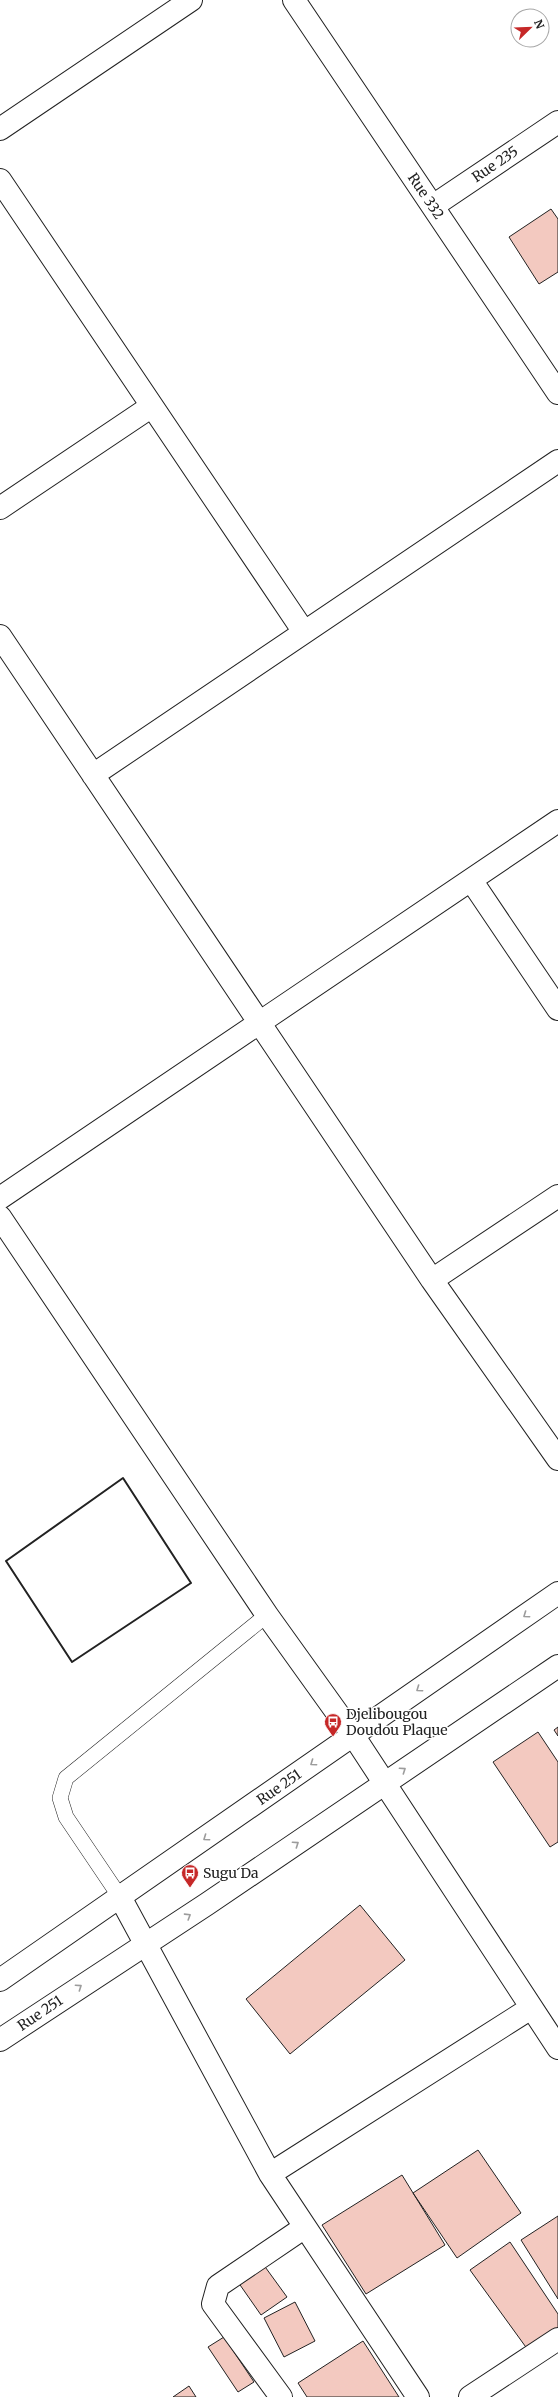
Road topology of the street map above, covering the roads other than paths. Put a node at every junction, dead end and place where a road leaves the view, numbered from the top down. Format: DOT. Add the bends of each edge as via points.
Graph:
graph roads {
  1 [pos="191,0"];
  2 [pos="294,0"];
  3 [pos="558,122"];
  4 [pos="0,129"];
  5 [pos="0,180"];
  6 [pos="432,206"];
  7 [pos="558,393"];
  8 [pos="152,406"];
  9 [pos="558,461"];
  10 [pos="0,508"];
  11 [pos="304,632"];
  12 [pos="0,636"];
  13 [pos="93,775"];
  14 [pos="558,821"];
  15 [pos="471,880"];
  16 [pos="558,1009"];
  17 [pos="259,1022"];
  18 [pos="558,1196"];
  19 [pos="0,1198"];
  20 [pos="0,1217"];
  21 [pos="432,1280"];
  22 [pos="558,1459"];
  23 [pos="558,1593"];
  24 [pos="267,1615"];
  25 [pos="558,1666"];
  26 [pos="353,1735"];
  27 [pos="384,1783"];
  28 [pos="120,1897"];
  29 [pos="145,1943"];
  30 [pos="0,1980"];
  31 [pos="531,2008"];
  32 [pos="0,2040"];
  33 [pos="558,2048"];
  34 [pos="270,2174"];
  35 [pos="305,2227"];
  36 [pos="558,2339"];
  37 [pos="281,2397"];
  38 [pos="418,2397"];
  39 [pos="470,2397"];
  1 -- 4 [label="street"];
  2 -- 6 [label="street, Rue 332"];
  3 -- 6 [label="street, Rue 235"];
  5 -- 8 [label="street"];
  6 -- 7 [label="street, Rue 332"];
  8 -- 10 [label="street"];
  8 -- 11 [label="street"];
  9 -- 11 [label="street"];
  11 -- 13 [label="street"];
  12 -- 13 [label="street"];
  13 -- 17 [label="street"];
  14 -- 15 [label="street"];
  15 -- 16 [label="street"];
  15 -- 17 [label="street"];
  17 -- 19 [label="street"];
  17 -- 21 [label="street"];
  18 -- 21 [label="street"];
  20 -- 24 [label="street"];
  21 -- 22 [label="street"];
  23 -- 26 [label="street, Rue 251, one-way"];
  24 -- 26 [label="street"];
  24 -- 28 [label="lane" via="66,1778 60,1798 66,1817"];
  27 -- 25 [label="street, Rue 251, one-way"];
  26 -- 27 [label="street"];
  26 -- 28 [label="street, Rue 251, one-way"];
  29 -- 27 [label="street, Rue 251, one-way" via="207,1904"];
  27 -- 31 [label="street"];
  28 -- 29 [label="street"];
  28 -- 30 [label="street, Rue 251"];
  32 -- 29 [label="street, Rue 251, one-way"];
  29 -- 34 [label="street"];
  31 -- 33 [label="street"];
  31 -- 34 [label="street"];
  34 -- 35 [label="street"];
  35 -- 37 [label="street" via="218,2286 213,2304"];
  35 -- 38 [label="street"];
  36 -- 39 [label="street"];
}
